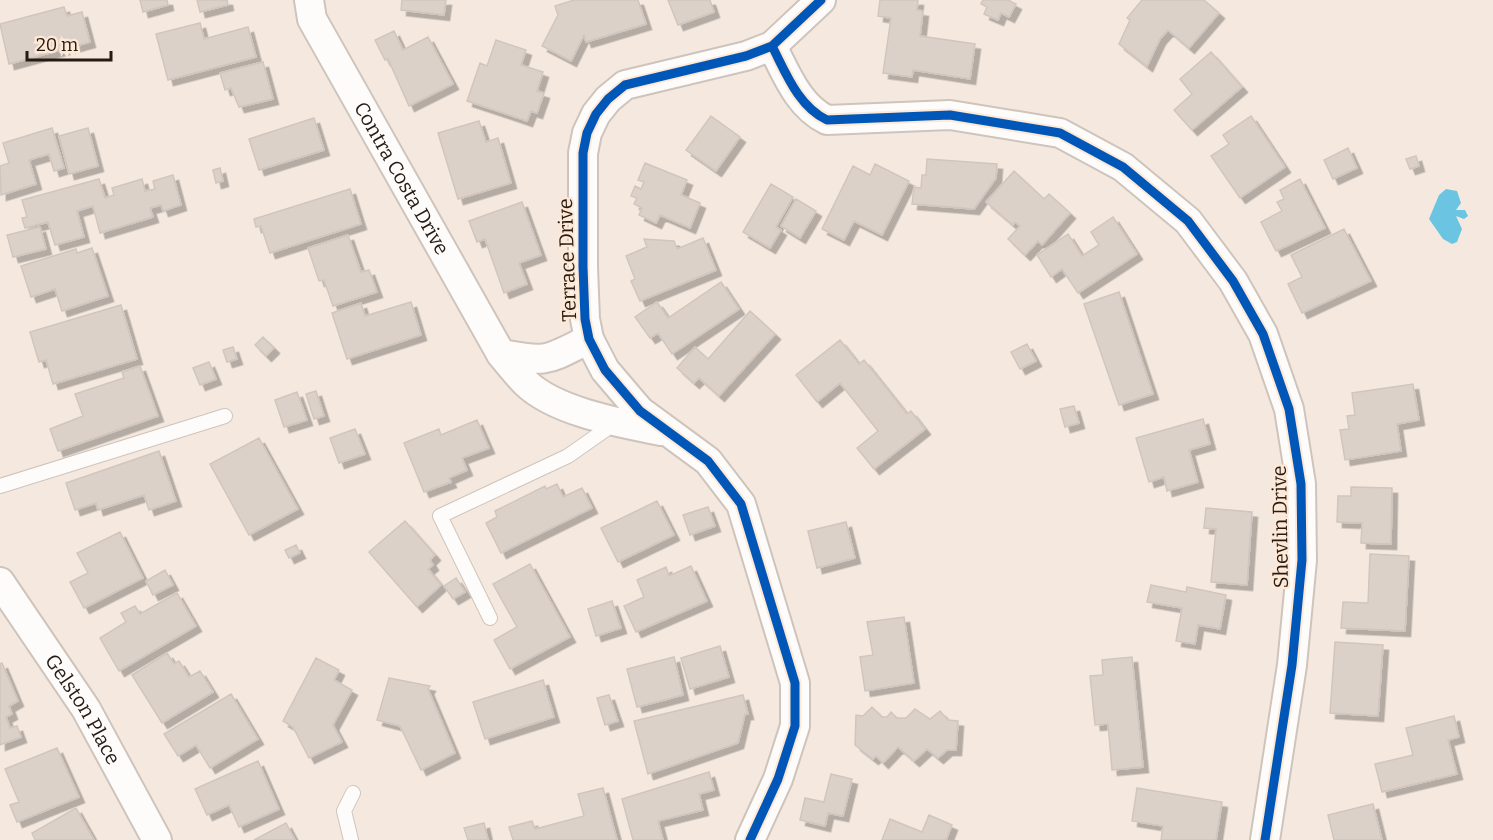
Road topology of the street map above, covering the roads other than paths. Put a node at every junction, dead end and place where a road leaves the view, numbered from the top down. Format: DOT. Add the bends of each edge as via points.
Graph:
graph roads {
  1 [pos="309,0"];
  2 [pos="821,0"];
  3 [pos="772,46"];
  4 [pos="589,339"];
  5 [pos="501,354"];
  6 [pos="225,416"];
  7 [pos="616,422"];
  8 [pos="666,432"];
  9 [pos="0,486"];
  10 [pos="0,582"];
  11 [pos="490,618"];
  12 [pos="353,793"];
  13 [pos="157,840"];
  14 [pos="351,840"];
  15 [pos="750,840"];
  16 [pos="1265,840"];
  1 -- 5 [label="street, Contra Costa Drive" via="312,19"];
  2 -- 3 [label="street, Terrace Drive"];
  3 -- 4 [label="street, Terrace Drive" via="625,85 596,114 583,153 583,267"];
  3 -- 16 [label="street, Shevlin Drive" via="802,100 813,113 827,120 950,115 1060,132 1123,166 1188,221 1233,281 1263,334 1285,398 1301,484 1302,560 1293,653"];
  4 -- 5 [label="street" via="552,359 537,361"];
  4 -- 8 [label="street, Terrace Drive" via="620,390"];
  5 -- 7 [label="street, Contra Costa Drive" via="535,389 560,403"];
  6 -- 9 [label="lane"];
  7 -- 8 [label="street, Contra Costa Drive"];
  7 -- 11 [label="lane" via="568,456 440,516"];
  8 -- 15 [label="street, Terrace Drive" via="708,461 741,504 795,682 795,726 778,779"];
  10 -- 13 [label="street, Gelston Place" via="86,709"];
  12 -- 14 [label="lane" via="344,811"];
}
